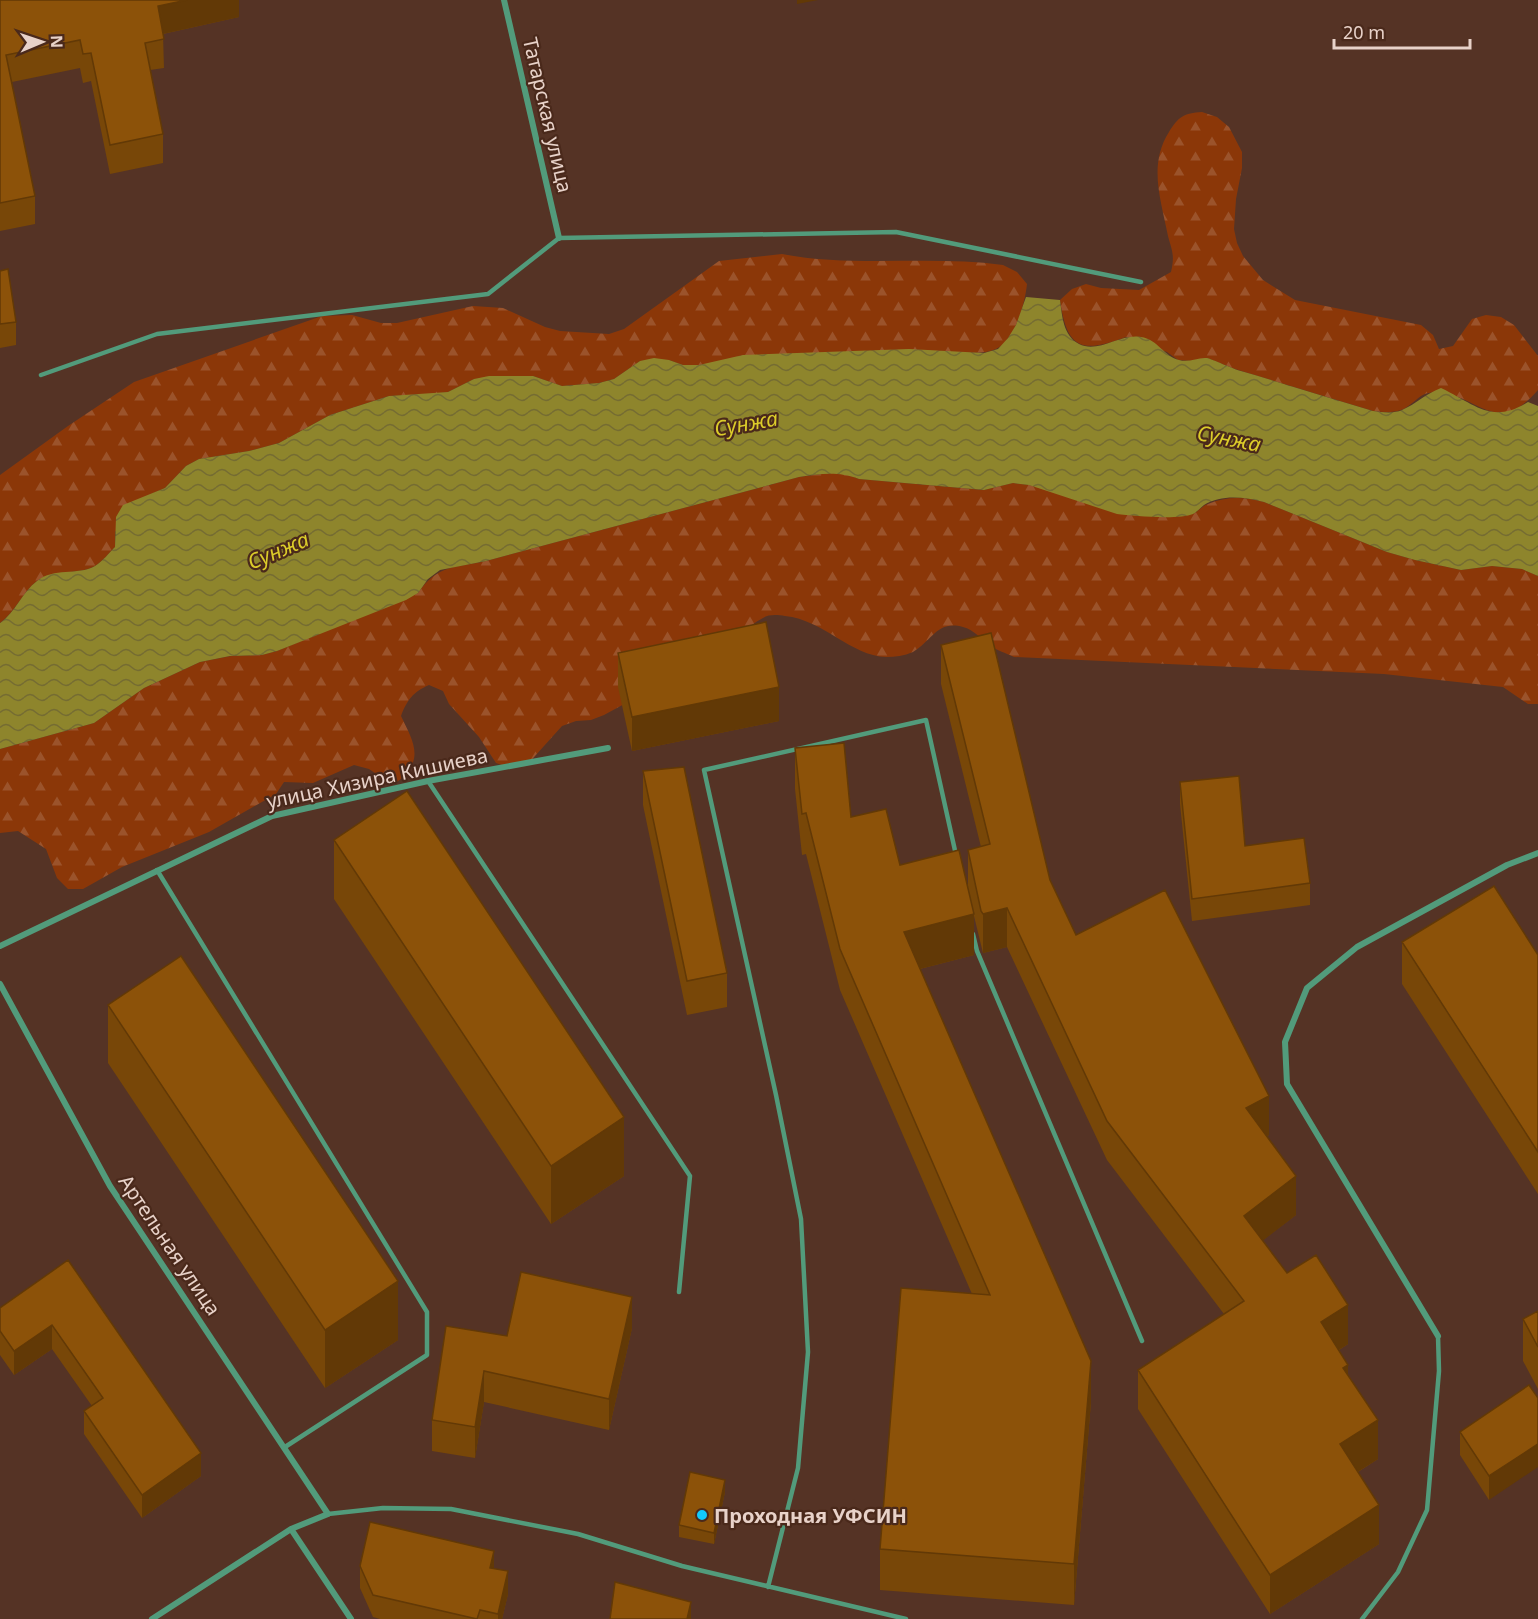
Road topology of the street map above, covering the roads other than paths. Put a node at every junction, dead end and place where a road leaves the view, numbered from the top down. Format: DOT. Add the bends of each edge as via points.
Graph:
graph roads {
  1 [pos="504,0"];
  2 [pos="559,238"];
  3 [pos="1141,282"];
  4 [pos="41,375"];
  5 [pos="608,748"];
  6 [pos="428,781"];
  7 [pos="1538,853"];
  8 [pos="957,859"];
  9 [pos="158,870"];
  10 [pos="972,928"];
  11 [pos="0,946"];
  12 [pos="0,984"];
  13 [pos="679,1292"];
  14 [pos="1438,1336"];
  15 [pos="1142,1341"];
  16 [pos="285,1447"];
  17 [pos="328,1514"];
  18 [pos="291,1529"];
  19 [pos="768,1587"];
  20 [pos="152,1619"];
  21 [pos="351,1619"];
  22 [pos="906,1619"];
  23 [pos="1362,1619"];
  1 -- 2 [label="street, Татарская улица"];
  2 -- 3 [label="lane" via="896,232"];
  2 -- 4 [label="lane" via="488,294 157,334"];
  5 -- 6 [label="street, улица Хизира Кишиева"];
  6 -- 9 [label="street, улица Хизира Кишиева" via="272,816"];
  6 -- 13 [label="lane" via="690,1176"];
  7 -- 14 [label="street" via="1507,865 1358,947 1307,988 1285,1042 1287,1084"];
  8 -- 19 [label="lane" via="926,720 704,770 801,1219 808,1352 798,1468"];
  9 -- 11 [label="street, улица Хизира Кишиева"];
  9 -- 16 [label="lane" via="427,1312 427,1355"];
  10 -- 15 [label="lane" via="977,951"];
  12 -- 16 [label="street, Артельная улица" via="110,1186"];
  14 -- 23 [label="lane" via="1439,1371 1426,1510 1398,1572"];
  16 -- 17 [label="street, Артельная улица"];
  17 -- 18 [label="street"];
  17 -- 19 [label="lane" via="383,1508 451,1509 578,1534"];
  18 -- 20 [label="street"];
  18 -- 21 [label="street"];
  19 -- 22 [label="lane"];
}
